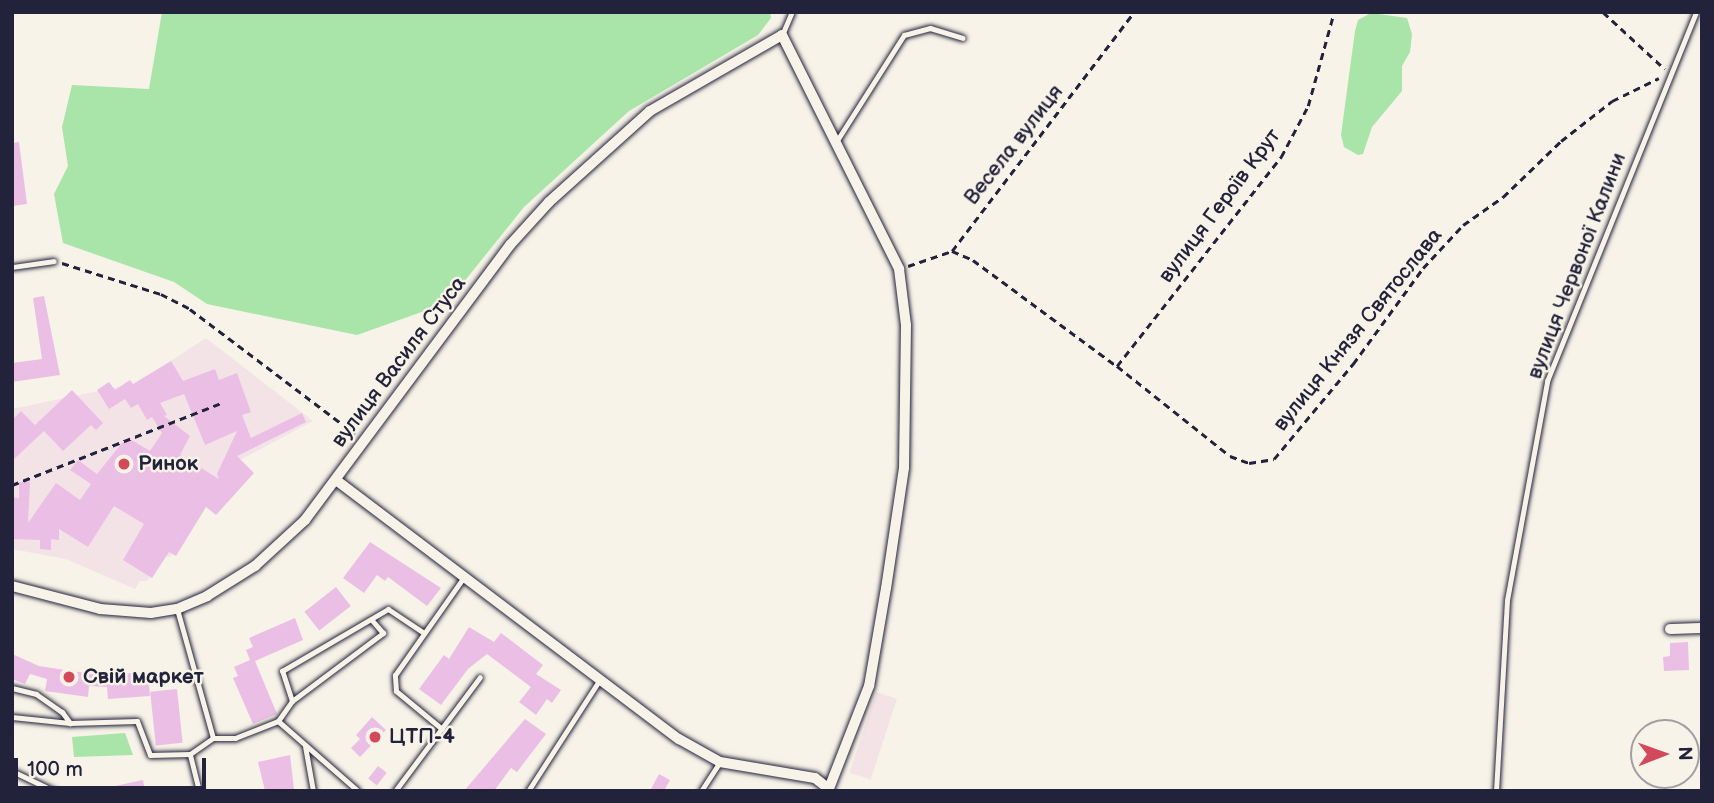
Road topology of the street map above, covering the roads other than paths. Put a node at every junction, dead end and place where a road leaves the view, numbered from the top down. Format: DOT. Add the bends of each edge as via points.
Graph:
graph roads {
  1 [pos="792,12"];
  2 [pos="1696,12"];
  3 [pos="782,35"];
  4 [pos="961,38"];
  5 [pos="836,142"];
  6 [pos="54,261"];
  7 [pos="12,267"];
  8 [pos="336,480"];
  9 [pos="464,577"];
  10 [pos="12,586"];
  11 [pos="177,609"];
  12 [pos="371,619"];
  13 [pos="1702,628"];
  14 [pos="1670,629"];
  15 [pos="425,633"];
  16 [pos="480,677"];
  17 [pos="599,681"];
  18 [pos="12,688"];
  19 [pos="292,701"];
  20 [pos="12,717"];
  21 [pos="278,721"];
  22 [pos="70,723"];
  23 [pos="443,729"];
  24 [pos="214,738"];
  25 [pos="305,746"];
  26 [pos="190,754"];
  27 [pos="720,762"];
  28 [pos="12,771"];
  29 [pos="829,790"];
  30 [pos="54,791"];
  31 [pos="200,791"];
  32 [pos="313,791"];
  33 [pos="358,791"];
  34 [pos="395,791"];
  35 [pos="528,791"];
  36 [pos="701,791"];
  37 [pos="1496,791"];
  1 -- 3 [label="lane"];
  2 -- 37 [label="lane, вулиця Червоної Калини" via="1546,381 1507,600"];
  3 -- 5 [label="street"];
  3 -- 8 [label="street, вулиця Василя Стуса" via="650,111 589,162 510,245"];
  4 -- 5 [label="lane" via="930,28 904,35"];
  5 -- 29 [label="street" via="898,269 907,337 904,468 869,686"];
  6 -- 7 [label="lane"];
  8 -- 9 [label="street"];
  8 -- 11 [label="street, вулиця Василя Стуса" via="282,544 207,596"];
  9 -- 15 [label="lane"];
  9 -- 17 [label="street"];
  10 -- 11 [label="street, вулиця Василя Стуса" via="119,611"];
  11 -- 24 [label="lane"];
  12 -- 15 [label="lane" via="388,609"];
  12 -- 19 [label="lane" via="383,633"];
  12 -- 19 [label="lane" via="282,671"];
  13 -- 14 [label="street"];
  15 -- 23 [label="lane" via="394,676 396,691"];
  16 -- 23 [label="lane"];
  17 -- 27 [label="street" via="678,739"];
  17 -- 35 [label="lane"];
  18 -- 22 [label="lane" via="36,694"];
  19 -- 21 [label="lane"];
  20 -- 22 [label="lane"];
  21 -- 24 [label="lane" via="235,738"];
  21 -- 25 [label="lane"];
  22 -- 26 [label="lane" via="137,721 150,755"];
  23 -- 34 [label="lane"];
  24 -- 26 [label="lane"];
  25 -- 32 [label="lane"];
  25 -- 33 [label="lane"];
  26 -- 31 [label="lane"];
  27 -- 29 [label="street" via="815,778"];
  27 -- 36 [label="lane"];
  28 -- 30 [label="lane"];
}
